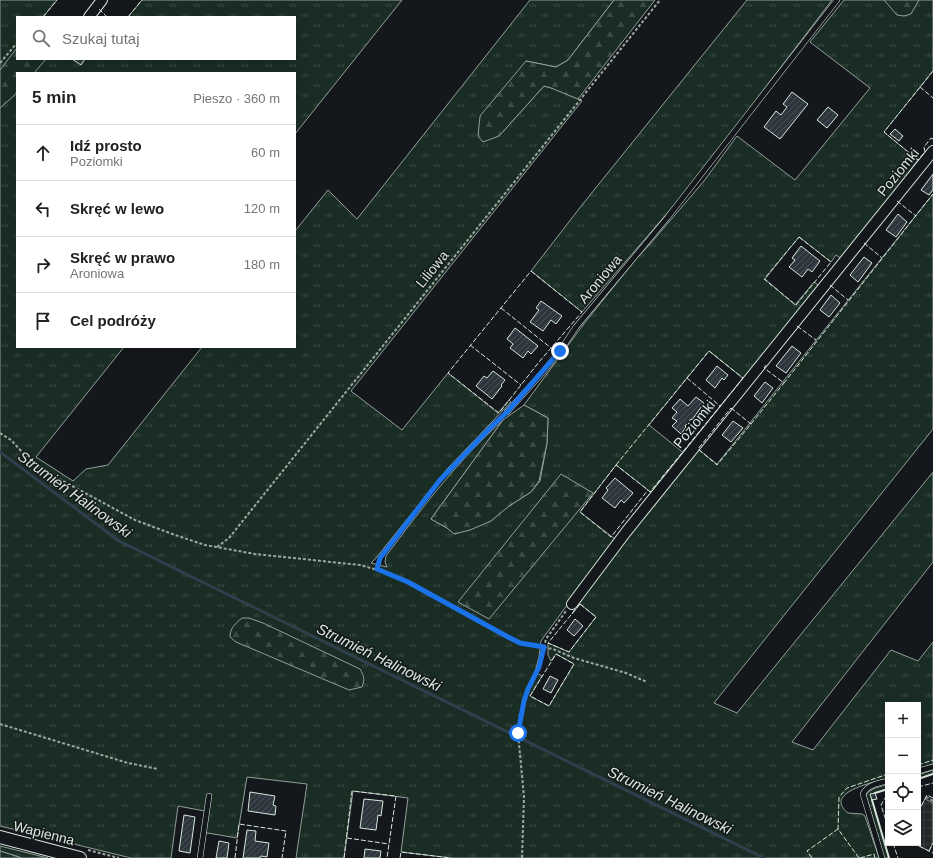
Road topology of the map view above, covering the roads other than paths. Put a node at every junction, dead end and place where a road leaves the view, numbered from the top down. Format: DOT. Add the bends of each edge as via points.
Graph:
graph roads {
  1 [pos="102,0"];
  2 [pos="838,0"];
  3 [pos="90,16"];
  4 [pos="933,151"];
  5 [pos="507,412"];
  6 [pos="572,604"];
  7 [pos="933,766"];
  8 [pos="921,770"];
  9 [pos="885,782"];
  10 [pos="209,796"];
  11 [pos="0,837"];
  12 [pos="80,858"];
  13 [pos="200,858"];
  14 [pos="882,858"];
  1 -- 3 [label="street"];
  2 -- 5 [label="lane, Aroniowa" via="667,218 576,327 544,371"];
  4 -- 6 [label="street, Poziomki" via="631,526"];
  7 -- 8 [label="lane"];
  9 -- 14 [label="lane" via="866,788 863,794"];
  10 -- 13 [label="lane"];
  11 -- 12 [label="street, Wapienna"];
}
